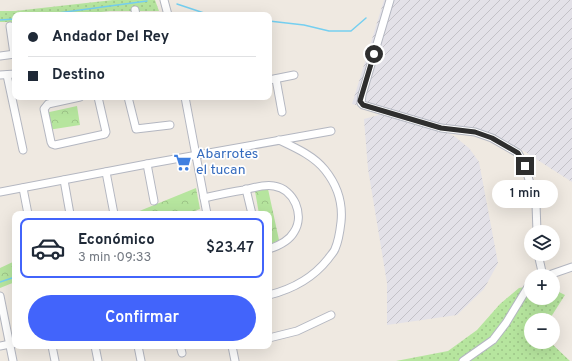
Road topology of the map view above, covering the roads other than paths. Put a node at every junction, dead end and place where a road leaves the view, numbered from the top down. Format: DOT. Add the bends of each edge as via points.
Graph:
graph roads {
  1 [pos="164,0"];
  2 [pos="390,0"];
  3 [pos="167,12"];
  4 [pos="10,26"];
  5 [pos="12,40"];
  6 [pos="12,54"];
  7 [pos="0,56"];
  8 [pos="8,75"];
  9 [pos="294,75"];
  10 [pos="272,79"];
  11 [pos="12,95"];
  12 [pos="13,100"];
  13 [pos="61,100"];
  14 [pos="99,100"];
  15 [pos="129,100"];
  16 [pos="186,100"];
  17 [pos="282,112"];
  18 [pos="170,124"];
  19 [pos="331,131"];
  20 [pos="279,140"];
  21 [pos="23,150"];
  22 [pos="196,155"];
  23 [pos="147,164"];
  24 [pos="106,172"];
  25 [pos="64,180"];
  26 [pos="23,188"];
  27 [pos="246,189"];
  28 [pos="0,192"];
  29 [pos="204,198"];
  30 [pos="154,202"];
  31 [pos="27,211"];
  32 [pos="69,211"];
  33 [pos="113,211"];
  34 [pos="206,211"];
  35 [pos="251,211"];
  36 [pos="537,225"];
  37 [pos="272,248"];
  38 [pos="572,267"];
  39 [pos="560,271"];
  40 [pos="524,293"];
  41 [pos="272,294"];
  42 [pos="0,296"];
  43 [pos="331,315"];
  44 [pos="272,337"];
  45 [pos="12,344"];
  46 [pos="0,346"];
  47 [pos="12,349"];
  48 [pos="53,349"];
  49 [pos="96,349"];
  50 [pos="139,349"];
  51 [pos="233,349"];
  52 [pos="13,361"];
  53 [pos="55,361"];
  54 [pos="98,361"];
  55 [pos="141,361"];
  56 [pos="235,361"];
  57 [pos="463,361"];
  1 -- 3 [label="street"];
  2 -- 36 [label="street" via="360,101 363,105 441,128 475,132 492,138 518,153 525,166 536,204"];
  4 -- 5 [label="street"];
  6 -- 7 [label="street"];
  8 -- 11 [label="street"];
  9 -- 10 [label="street"];
  10 -- 17 [label="street"];
  12 -- 21 [label="street"];
  13 -- 14 [label="street" via="44,108 51,142 55,145 105,134"];
  15 -- 18 [label="street" via="136,129"];
  16 -- 22 [label="street"];
  19 -- 20 [label="street"];
  20 -- 22 [label="street"];
  20 -- 41 [label="street" via="309,155 324,169 339,194 342,212 335,249 321,268 303,282"];
  22 -- 23 [label="street"];
  22 -- 29 [label="street"];
  23 -- 24 [label="street"];
  23 -- 30 [label="street"];
  24 -- 25 [label="street"];
  24 -- 33 [label="street"];
  25 -- 26 [label="street"];
  25 -- 32 [label="street"];
  26 -- 28 [label="street"];
  26 -- 31 [label="street"];
  27 -- 29 [label="street"];
  27 -- 35 [label="street"];
  27 -- 37 [label="street" via="262,185 276,186 289,193 297,205 299,219 294,232 285,242"];
  29 -- 34 [label="street"];
  38 -- 39 [label="street"];
  40 -- 57 [label="street" via="493,340"];
  42 -- 45 [label="street"];
  43 -- 44 [label="street" via="298,331"];
  45 -- 46 [label="street"];
  47 -- 52 [label="street"];
  48 -- 53 [label="street"];
  49 -- 54 [label="street"];
  50 -- 55 [label="street"];
  51 -- 56 [label="street"];
}
